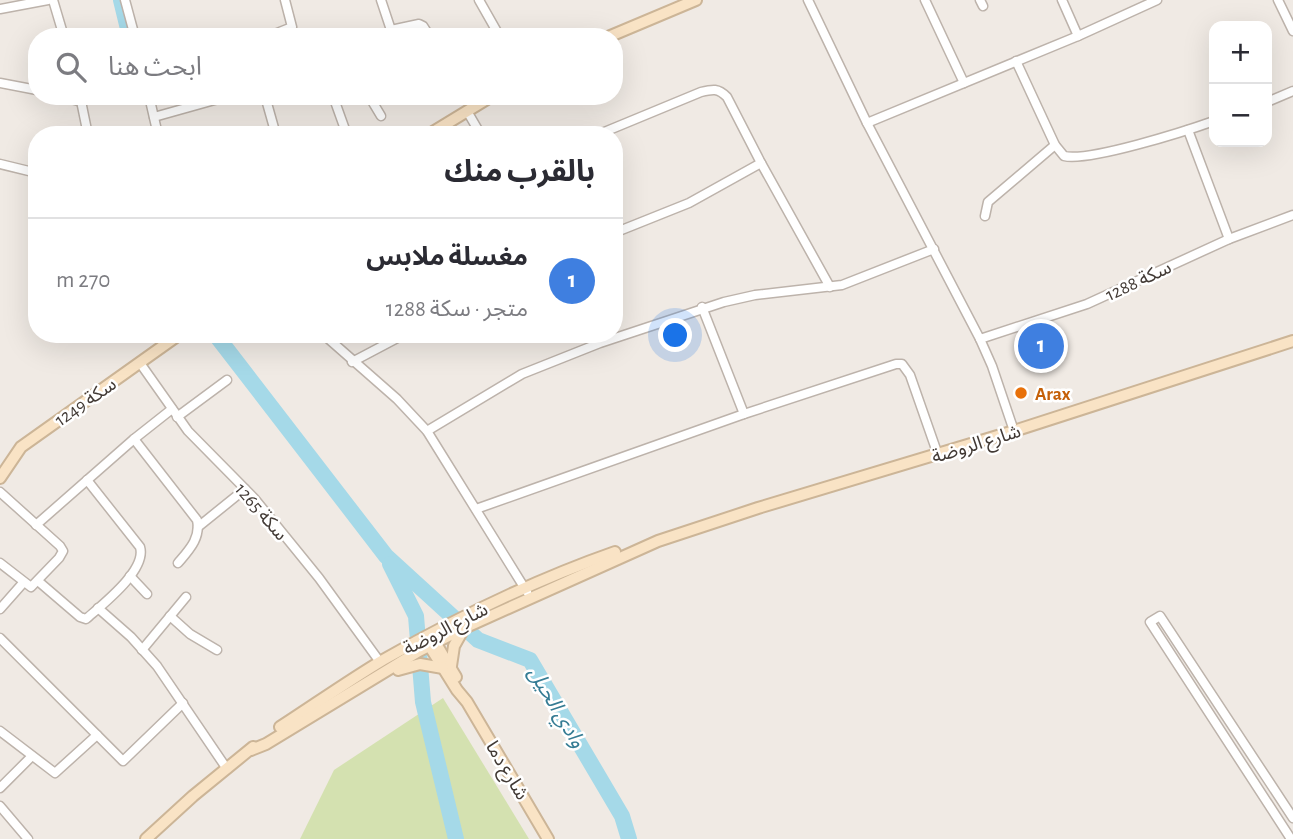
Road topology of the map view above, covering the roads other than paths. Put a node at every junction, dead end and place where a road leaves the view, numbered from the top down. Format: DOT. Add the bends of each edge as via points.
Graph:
graph roads {
  1 [pos="50,0"];
  2 [pos="125,0"];
  3 [pos="285,0"];
  4 [pos="381,0"];
  5 [pos="479,0"];
  6 [pos="696,0"];
  7 [pos="808,0"];
  8 [pos="925,0"];
  9 [pos="1062,0"];
  10 [pos="1157,0"];
  11 [pos="1278,0"];
  12 [pos="0,9"];
  13 [pos="61,28"];
  14 [pos="133,28"];
  15 [pos="290,28"];
  16 [pos="387,28"];
  17 [pos="407,28"];
  18 [pos="424,28"];
  19 [pos="495,28"];
  20 [pos="623,31"];
  21 [pos="1293,31"];
  22 [pos="1078,36"];
  23 [pos="1016,61"];
  24 [pos="0,83"];
  25 [pos="964,83"];
  26 [pos="28,88"];
  27 [pos="1293,92"];
  28 [pos="1272,100"];
  29 [pos="82,105"];
  30 [pos="151,105"];
  31 [pos="197,105"];
  32 [pos="268,105"];
  33 [pos="335,105"];
  34 [pos="374,105"];
  35 [pos="477,105"];
  36 [pos="467,111"];
  37 [pos="381,116"];
  38 [pos="154,117"];
  39 [pos="867,123"];
  40 [pos="1209,123"];
  41 [pos="86,126"];
  42 [pos="156,126"];
  43 [pos="273,126"];
  44 [pos="344,126"];
  45 [pos="443,126"];
  46 [pos="476,126"];
  47 [pos="620,126"];
  48 [pos="1188,130"];
  49 [pos="1055,145"];
  50 [pos="761,163"];
  51 [pos="0,164"];
  52 [pos="28,171"];
  53 [pos="1293,215"];
  54 [pos="985,216"];
  55 [pos="623,229"];
  56 [pos="1229,239"];
  57 [pos="934,249"];
  58 [pos="830,287"];
  59 [pos="702,307"];
  60 [pos="623,336"];
  61 [pos="980,339"];
  62 [pos="1293,341"];
  63 [pos="168,343"];
  64 [pos="332,343"];
  65 [pos="388,343"];
  66 [pos="600,344"];
  67 [pos="352,362"];
  68 [pos="140,363"];
  69 [pos="226,380"];
  70 [pos="175,413"];
  71 [pos="744,414"];
  72 [pos="427,431"];
  73 [pos="1014,431"];
  74 [pos="134,439"];
  75 [pos="938,455"];
  76 [pos="2,471"];
  77 [pos="87,480"];
  78 [pos="246,489"];
  79 [pos="0,492"];
  80 [pos="476,509"];
  81 [pos="36,525"];
  82 [pos="198,527"];
  83 [pos="0,563"];
  84 [pos="178,563"];
  85 [pos="130,576"];
  86 [pos="38,581"];
  87 [pos="23,583"];
  88 [pos="527,593"];
  89 [pos="147,594"];
  90 [pos="186,597"];
  91 [pos="98,608"];
  92 [pos="0,609"];
  93 [pos="170,617"];
  94 [pos="464,628"];
  95 [pos="0,638"];
  96 [pos="430,640"];
  97 [pos="142,650"];
  98 [pos="217,650"];
  99 [pos="380,662"];
  100 [pos="447,667"];
  101 [pos="183,703"];
  102 [pos="330,704"];
  103 [pos="0,731"];
  104 [pos="97,735"];
  105 [pos="251,750"];
  106 [pos="32,756"];
  107 [pos="227,769"];
  108 [pos="0,788"];
  109 [pos="0,806"];
  110 [pos="1293,818"];
  111 [pos="28,839"];
  112 [pos="146,839"];
  113 [pos="548,839"];
  114 [pos="1292,839"];
  1 -- 12 [label="street"];
  1 -- 13 [label="street"];
  2 -- 14 [label="street"];
  3 -- 15 [label="street"];
  4 -- 16 [label="street"];
  5 -- 19 [label="street"];
  6 -- 20 [label="main road"];
  7 -- 39 [label="street"];
  8 -- 25 [label="street"];
  9 -- 22 [label="street"];
  10 -- 22 [label="street"];
  11 -- 21 [label="street"];
  17 -- 18 [label="street" via="419,24"];
  22 -- 23 [label="street"];
  23 -- 25 [label="street"];
  23 -- 49 [label="street"];
  24 -- 26 [label="street"];
  25 -- 39 [label="street"];
  27 -- 28 [label="street"];
  29 -- 41 [label="street"];
  30 -- 38 [label="street"];
  31 -- 38 [label="street"];
  32 -- 43 [label="street"];
  33 -- 44 [label="street"];
  34 -- 37 [label="street"];
  35 -- 36 [label="main road"];
  36 -- 45 [label="main road"];
  36 -- 46 [label="street"];
  38 -- 42 [label="street"];
  39 -- 57 [label="street"];
  40 -- 48 [label="street"];
  47 -- 50 [label="street" via="712,89 721,90"];
  48 -- 49 [label="street" via="1073,158 1064,156"];
  48 -- 56 [label="street"];
  49 -- 54 [label="street" via="988,202"];
  50 -- 55 [label="street" via="689,203"];
  50 -- 58 [label="street"];
  51 -- 52 [label="street"];
  53 -- 56 [label="street, سكة 1288"];
  56 -- 61 [label="street, سكة 1288" via="1087,304"];
  57 -- 58 [label="street"];
  57 -- 61 [label="street"];
  58 -- 59 [label="street" via="755,295"];
  59 -- 60 [label="street"];
  59 -- 71 [label="street"];
  61 -- 73 [label="street"];
  62 -- 73 [label="main road, شارع الروضة"];
  63 -- 68 [label="main road, سكة 1249"];
  64 -- 67 [label="street"];
  65 -- 67 [label="street"];
  66 -- 72 [label="street" via="522,374"];
  67 -- 72 [label="street"];
  68 -- 70 [label="street, سكة 1265"];
  68 -- 76 [label="main road, سكة 1249" via="21,447"];
  69 -- 70 [label="street"];
  70 -- 74 [label="street"];
  70 -- 78 [label="street, سكة 1265"];
  71 -- 75 [label="street" via="902,364"];
  71 -- 80 [label="street"];
  72 -- 80 [label="street"];
  73 -- 75 [label="main road, شارع الروضة"];
  74 -- 77 [label="street"];
  74 -- 82 [label="street"];
  75 -- 88 [label="main road, شارع الروضة" via="645,542"];
  77 -- 81 [label="street"];
  77 -- 85 [label="street" via="140,547 141,561"];
  78 -- 82 [label="street"];
  78 -- 99 [label="street, سكة 1265"];
  79 -- 81 [label="street"];
  80 -- 88 [label="street"];
  81 -- 86 [label="street" via="63,551"];
  82 -- 84 [label="street" via="195,541"];
  83 -- 87 [label="street"];
  85 -- 89 [label="street"];
  85 -- 91 [label="street"];
  86 -- 87 [label="street" via="31,587"];
  86 -- 91 [label="street" via="82,618"];
  87 -- 92 [label="street"];
  88 -- 94 [label="main road, شارع الروضة"];
  88 -- 96 [label="main road, شارع الروضة"];
  90 -- 93 [label="street"];
  91 -- 97 [label="street"];
  93 -- 97 [label="street"];
  93 -- 98 [label="street"];
  94 -- 96 [label="main road, شارع الروضة"];
  94 -- 100 [label="main road"];
  95 -- 104 [label="street"];
  96 -- 99 [label="main road, شارع الروضة"];
  96 -- 100 [label="main road, شارع دما"];
  96 -- 102 [label="main road, شارع الروضة"];
  97 -- 101 [label="street"];
  99 -- 105 [label="main road, شارع الروضة" via="262,738"];
  100 -- 102 [label="main road" via="406,666"];
  100 -- 113 [label="main road, شارع دما"];
  101 -- 104 [label="street" via="123,761"];
  101 -- 107 [label="street"];
  102 -- 105 [label="main road, شارع الروضة"];
  103 -- 106 [label="street"];
  104 -- 106 [label="street" via="55,774"];
  105 -- 107 [label="main road, شارع الروضة"];
  106 -- 108 [label="street"];
  107 -- 112 [label="main road, شارع الروضة"];
  109 -- 111 [label="street"];
  110 -- 114 [label="street" via="1160,616 1150,622"];
}
